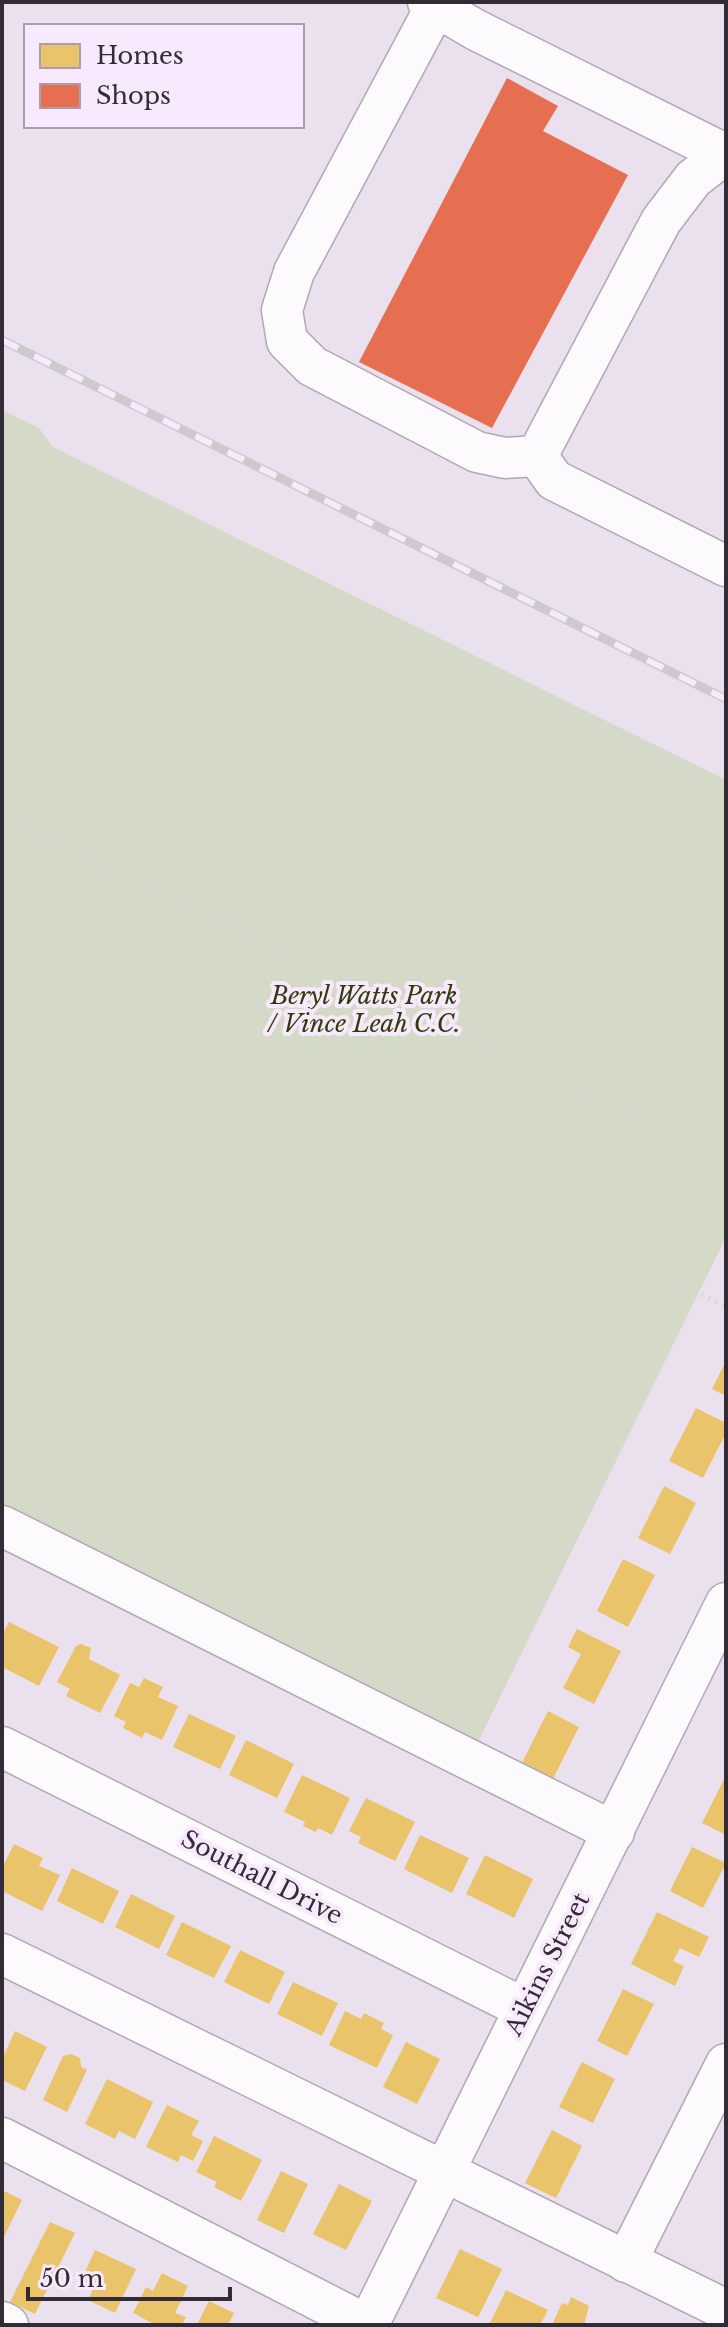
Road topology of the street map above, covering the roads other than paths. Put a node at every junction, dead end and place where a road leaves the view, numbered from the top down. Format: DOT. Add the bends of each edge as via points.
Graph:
graph roads {
  1 [pos="432,4"];
  2 [pos="725,154"];
  3 [pos="537,456"];
  4 [pos="726,566"];
  5 [pos="2,1526"];
  6 [pos="726,1603"];
  7 [pos="2,1747"];
  8 [pos="614,1832"];
  9 [pos="2,1954"];
  10 [pos="523,2008"];
  11 [pos="726,2064"];
  12 [pos="2,2138"];
  13 [pos="446,2172"];
  14 [pos="626,2262"];
  15 [pos="726,2310"];
  16 [pos="2,2322"];
  17 [pos="8,2325"];
  18 [pos="368,2325"];
  1 -- 2 [label="street"];
  1 -- 3 [label="street" via="294,272 282,310 287,341 312,366 477,452 505,458"];
  2 -- 3 [label="street" via="693,179 661,221"];
  3 -- 4 [label="street" via="554,480"];
  5 -- 8 [label="street"];
  6 -- 8 [label="street, Aikins Street"];
  7 -- 10 [label="street, Southall Drive"];
  8 -- 10 [label="street, Aikins Street"];
  9 -- 13 [label="street"];
  10 -- 13 [label="street, Aikins Street"];
  11 -- 14 [label="street"];
  12 -- 18 [label="street"];
  13 -- 14 [label="street"];
  13 -- 18 [label="street, Aikins Street"];
  14 -- 15 [label="street"];
  16 -- 17 [label="street"];
}
